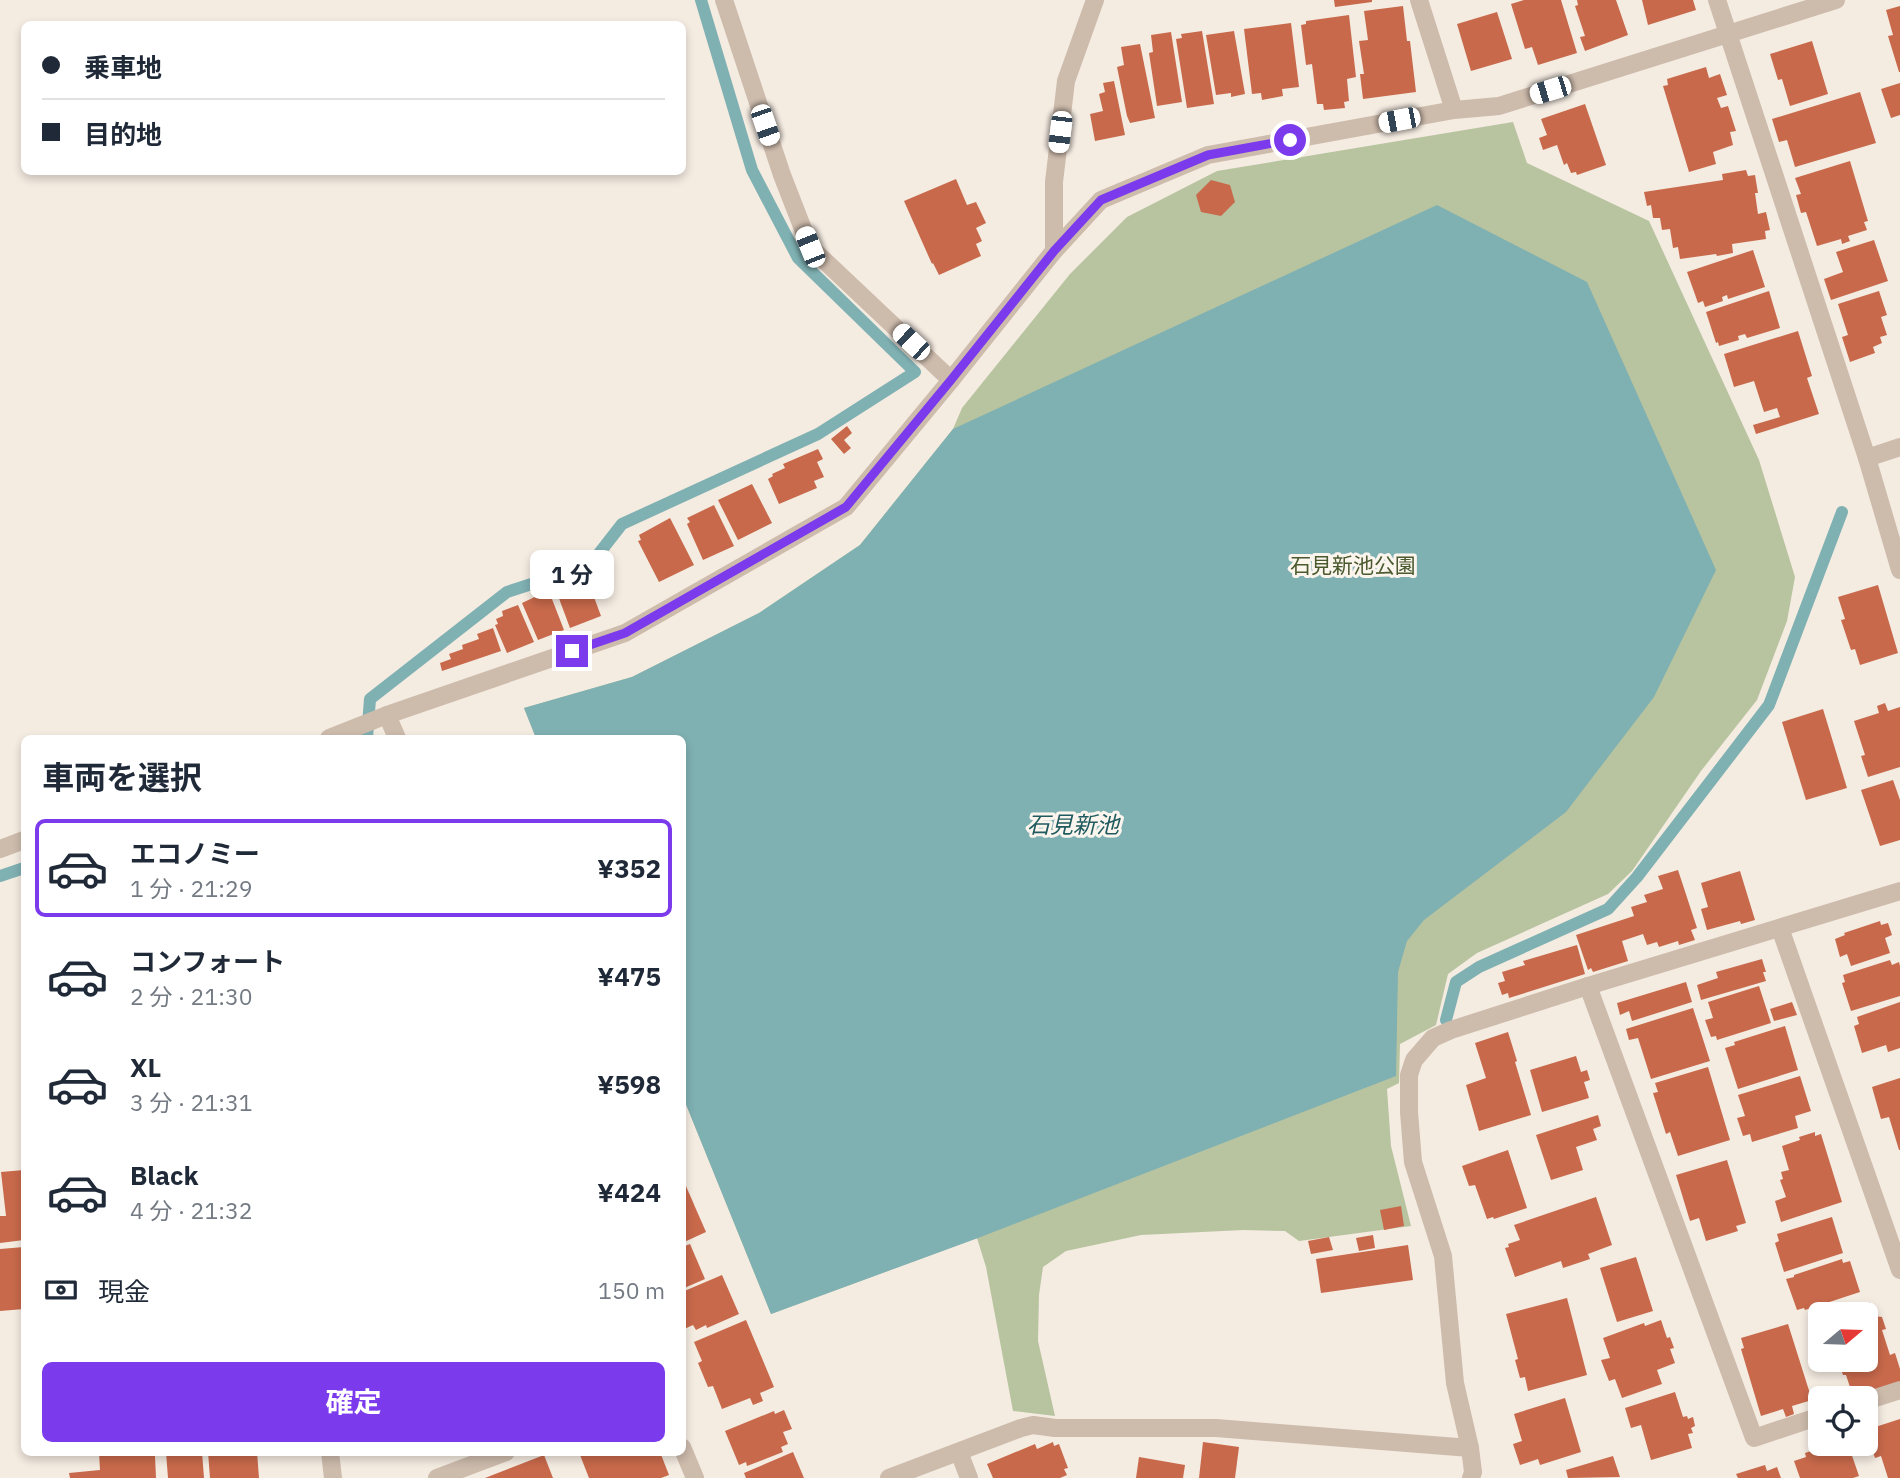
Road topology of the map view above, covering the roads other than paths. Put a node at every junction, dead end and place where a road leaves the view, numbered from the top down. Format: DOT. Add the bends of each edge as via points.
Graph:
graph roads {
  1 [pos="723,0"];
  2 [pos="1095,0"];
  3 [pos="1419,0"];
  4 [pos="1717,0"];
  5 [pos="1836,0"];
  6 [pos="1728,35"];
  7 [pos="1454,110"];
  8 [pos="1054,251"];
  9 [pos="951,380"];
  10 [pos="1900,447"];
  11 [pos="1867,458"];
  12 [pos="1900,570"];
  13 [pos="387,715"];
  14 [pos="337,735"];
  15 [pos="396,735"];
  16 [pos="21,841"];
  17 [pos="0,849"];
  18 [pos="1900,891"];
  19 [pos="1780,928"];
  20 [pos="1588,986"];
  21 [pos="1900,1270"];
  22 [pos="1900,1390"];
  23 [pos="1878,1397"];
  24 [pos="1808,1420"];
  25 [pos="1470,1448"];
  26 [pos="959,1452"];
  27 [pos="331,1456"];
  28 [pos="496,1456"];
  29 [pos="686,1456"];
  30 [pos="334,1478"];
  31 [pos="438,1478"];
  32 [pos="695,1478"];
  33 [pos="889,1478"];
  34 [pos="969,1478"];
  35 [pos="1471,1478"];
  1 -- 9 [label="street" via="810,247"];
  2 -- 8 [label="street" via="1066,81 1054,182"];
  3 -- 7 [label="street"];
  4 -- 6 [label="street"];
  5 -- 6 [label="street"];
  6 -- 7 [label="street" via="1499,106"];
  6 -- 11 [label="street"];
  7 -- 8 [label="street" via="1208,155 1101,200"];
  8 -- 9 [label="street"];
  9 -- 13 [label="street" via="846,507 625,633"];
  10 -- 11 [label="street"];
  11 -- 12 [label="street"];
  13 -- 14 [label="street"];
  13 -- 15 [label="street"];
  16 -- 17 [label="street"];
  18 -- 19 [label="street"];
  19 -- 20 [label="street"];
  19 -- 21 [label="street"];
  20 -- 24 [label="street" via="1754,1438"];
  20 -- 25 [label="street" via="1433,1038 1414,1060 1409,1075 1413,1162 1443,1256 1455,1383"];
  22 -- 23 [label="street"];
  25 -- 26 [label="street" via="1216,1428 1055,1428 1033,1424"];
  25 -- 35 [label="street"];
  26 -- 33 [label="street"];
  26 -- 34 [label="street"];
  27 -- 30 [label="street"];
  28 -- 31 [label="street"];
  29 -- 32 [label="street"];
}
